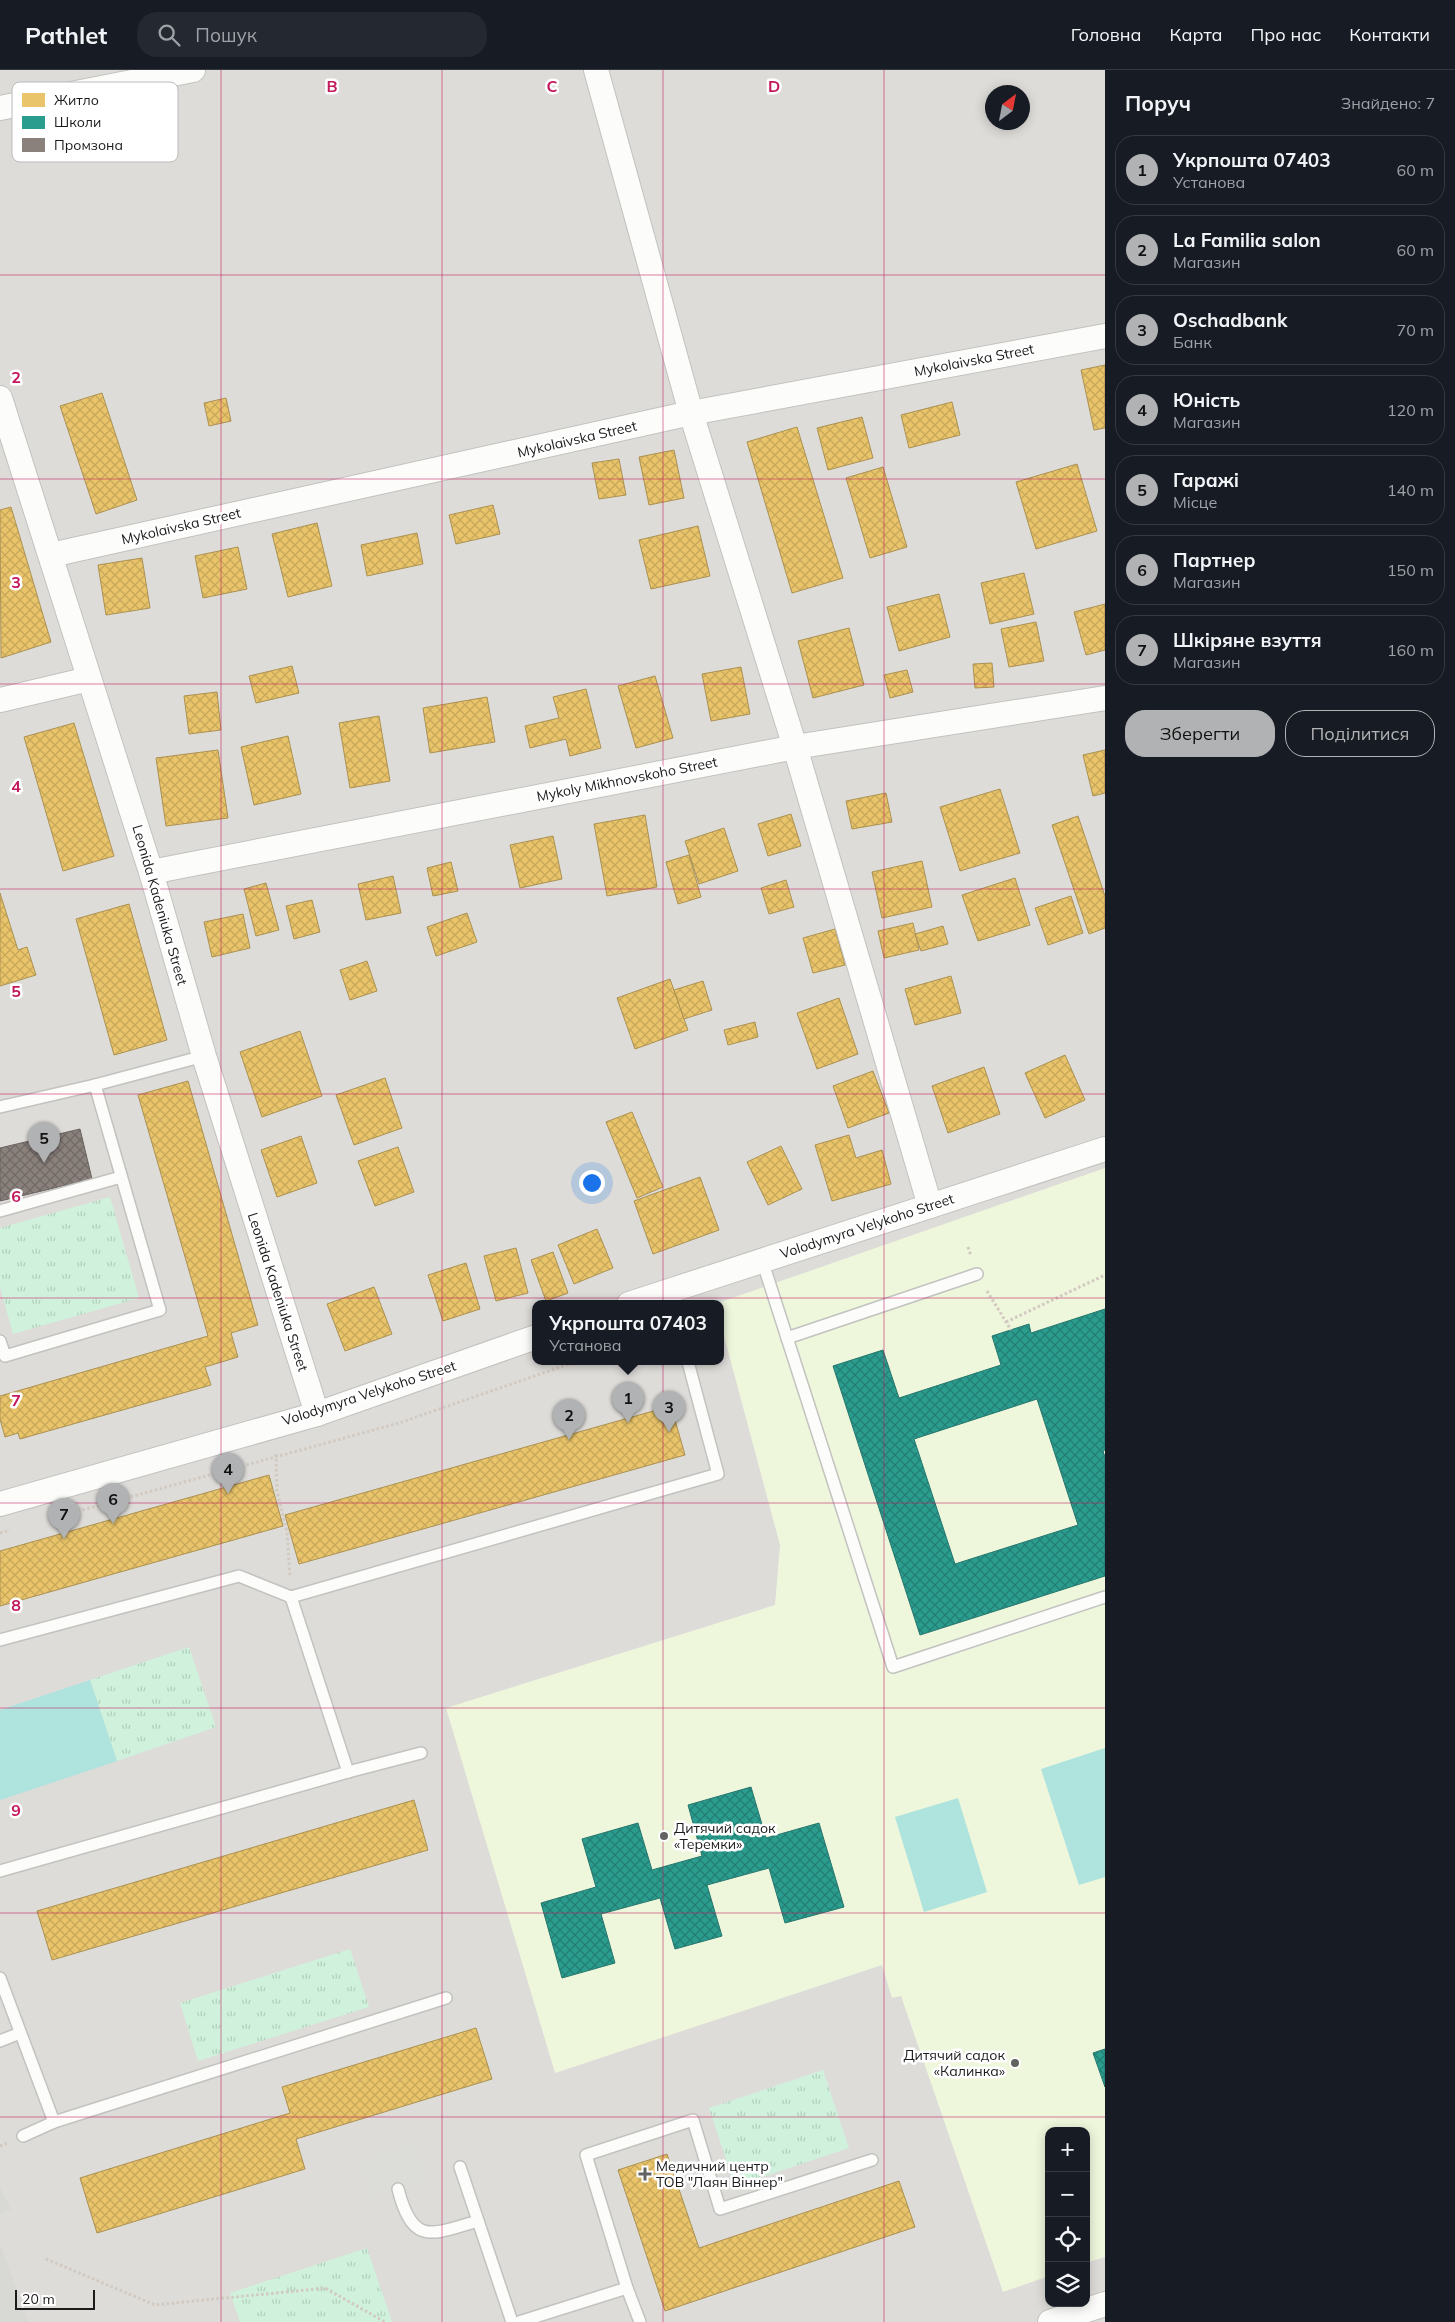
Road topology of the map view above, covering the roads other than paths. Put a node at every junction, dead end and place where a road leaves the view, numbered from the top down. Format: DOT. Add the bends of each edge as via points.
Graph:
graph roads {
  1 [pos="193,70"];
  2 [pos="596,70"];
  3 [pos="132,82"];
  4 [pos="1105,336"];
  5 [pos="0,398"];
  6 [pos="691,413"];
  7 [pos="51,555"];
  8 [pos="88,679"];
  9 [pos="1105,698"];
  10 [pos="0,700"];
  11 [pos="795,746"];
  12 [pos="151,872"];
  13 [pos="204,1056"];
  14 [pos="95,1084"];
  15 [pos="0,1107"];
  16 [pos="1105,1148"];
  17 [pos="121,1177"];
  18 [pos="930,1206"];
  19 [pos="0,1212"];
  20 [pos="762,1260"];
  21 [pos="977,1274"];
  22 [pos="671,1297"];
  23 [pos="653,1300"];
  24 [pos="532,1338"];
  25 [pos="787,1338"];
  26 [pos="0,1341"];
  27 [pos="689,1365"];
  28 [pos="317,1414"];
  29 [pos="0,1504"];
  30 [pos="291,1597"];
  31 [pos="1105,1597"];
  32 [pos="0,1640"];
  33 [pos="421,1753"];
  34 [pos="348,1772"];
  35 [pos="0,1870"];
  36 [pos="0,1978"];
  37 [pos="446,1998"];
  38 [pos="20,2033"];
  39 [pos="0,2041"];
  40 [pos="54,2122"];
  41 [pos="23,2136"];
  42 [pos="872,2160"];
  43 [pos="460,2166"];
  44 [pos="398,2189"];
  45 [pos="478,2220"];
  46 [pos="627,2288"];
  47 [pos="1105,2304"];
  48 [pos="512,2322"];
  49 [pos="519,2322"];
  50 [pos="640,2322"];
  51 [pos="1050,2322"];
  1 -- 3 [label="street"];
  2 -- 6 [label="street"];
  4 -- 6 [label="street, Mykolaivska Street"];
  5 -- 7 [label="street, Leonida Kadeniuka Street"];
  6 -- 7 [label="street, Mykolaivska Street"];
  6 -- 11 [label="street"];
  7 -- 8 [label="street, Leonida Kadeniuka Street"];
  8 -- 10 [label="street"];
  8 -- 12 [label="street, Leonida Kadeniuka Street"];
  9 -- 11 [label="street, Mykoly Mikhnovskoho Street"];
  11 -- 12 [label="street, Mykoly Mikhnovskoho Street"];
  11 -- 18 [label="street"];
  12 -- 13 [label="street, Leonida Kadeniuka Street"];
  13 -- 14 [label="lane"];
  13 -- 28 [label="street, Leonida Kadeniuka Street"];
  14 -- 15 [label="lane"];
  14 -- 17 [label="lane"];
  16 -- 18 [label="street, Volodymyra Velykoho Street"];
  17 -- 19 [label="lane"];
  17 -- 26 [label="lane" via="160,1310 5,1356"];
  18 -- 20 [label="street, Volodymyra Velykoho Street"];
  20 -- 22 [label="street, Volodymyra Velykoho Street"];
  20 -- 25 [label="lane"];
  21 -- 25 [label="lane"];
  22 -- 23 [label="street, Volodymyra Velykoho Street"];
  24 -- 28 [label="street, Volodymyra Velykoho Street"];
  25 -- 31 [label="lane" via="892,1667"];
  27 -- 30 [label="lane" via="718,1474"];
  28 -- 29 [label="street, Volodymyra Velykoho Street"];
  30 -- 32 [label="lane" via="239,1576"];
  30 -- 34 [label="lane"];
  33 -- 34 [label="lane"];
  34 -- 35 [label="lane"];
  36 -- 38 [label="lane"];
  37 -- 40 [label="lane"];
  38 -- 39 [label="lane"];
  38 -- 40 [label="lane"];
  40 -- 41 [label="lane"];
  42 -- 46 [label="lane" via="720,2209 693,2120 586,2155"];
  43 -- 45 [label="lane"];
  44 -- 45 [label="lane" via="407,2216 423,2232 439,2232"];
  45 -- 48 [label="lane"];
  46 -- 49 [label="lane"];
  46 -- 50 [label="lane"];
  47 -- 51 [label="street"];
}
